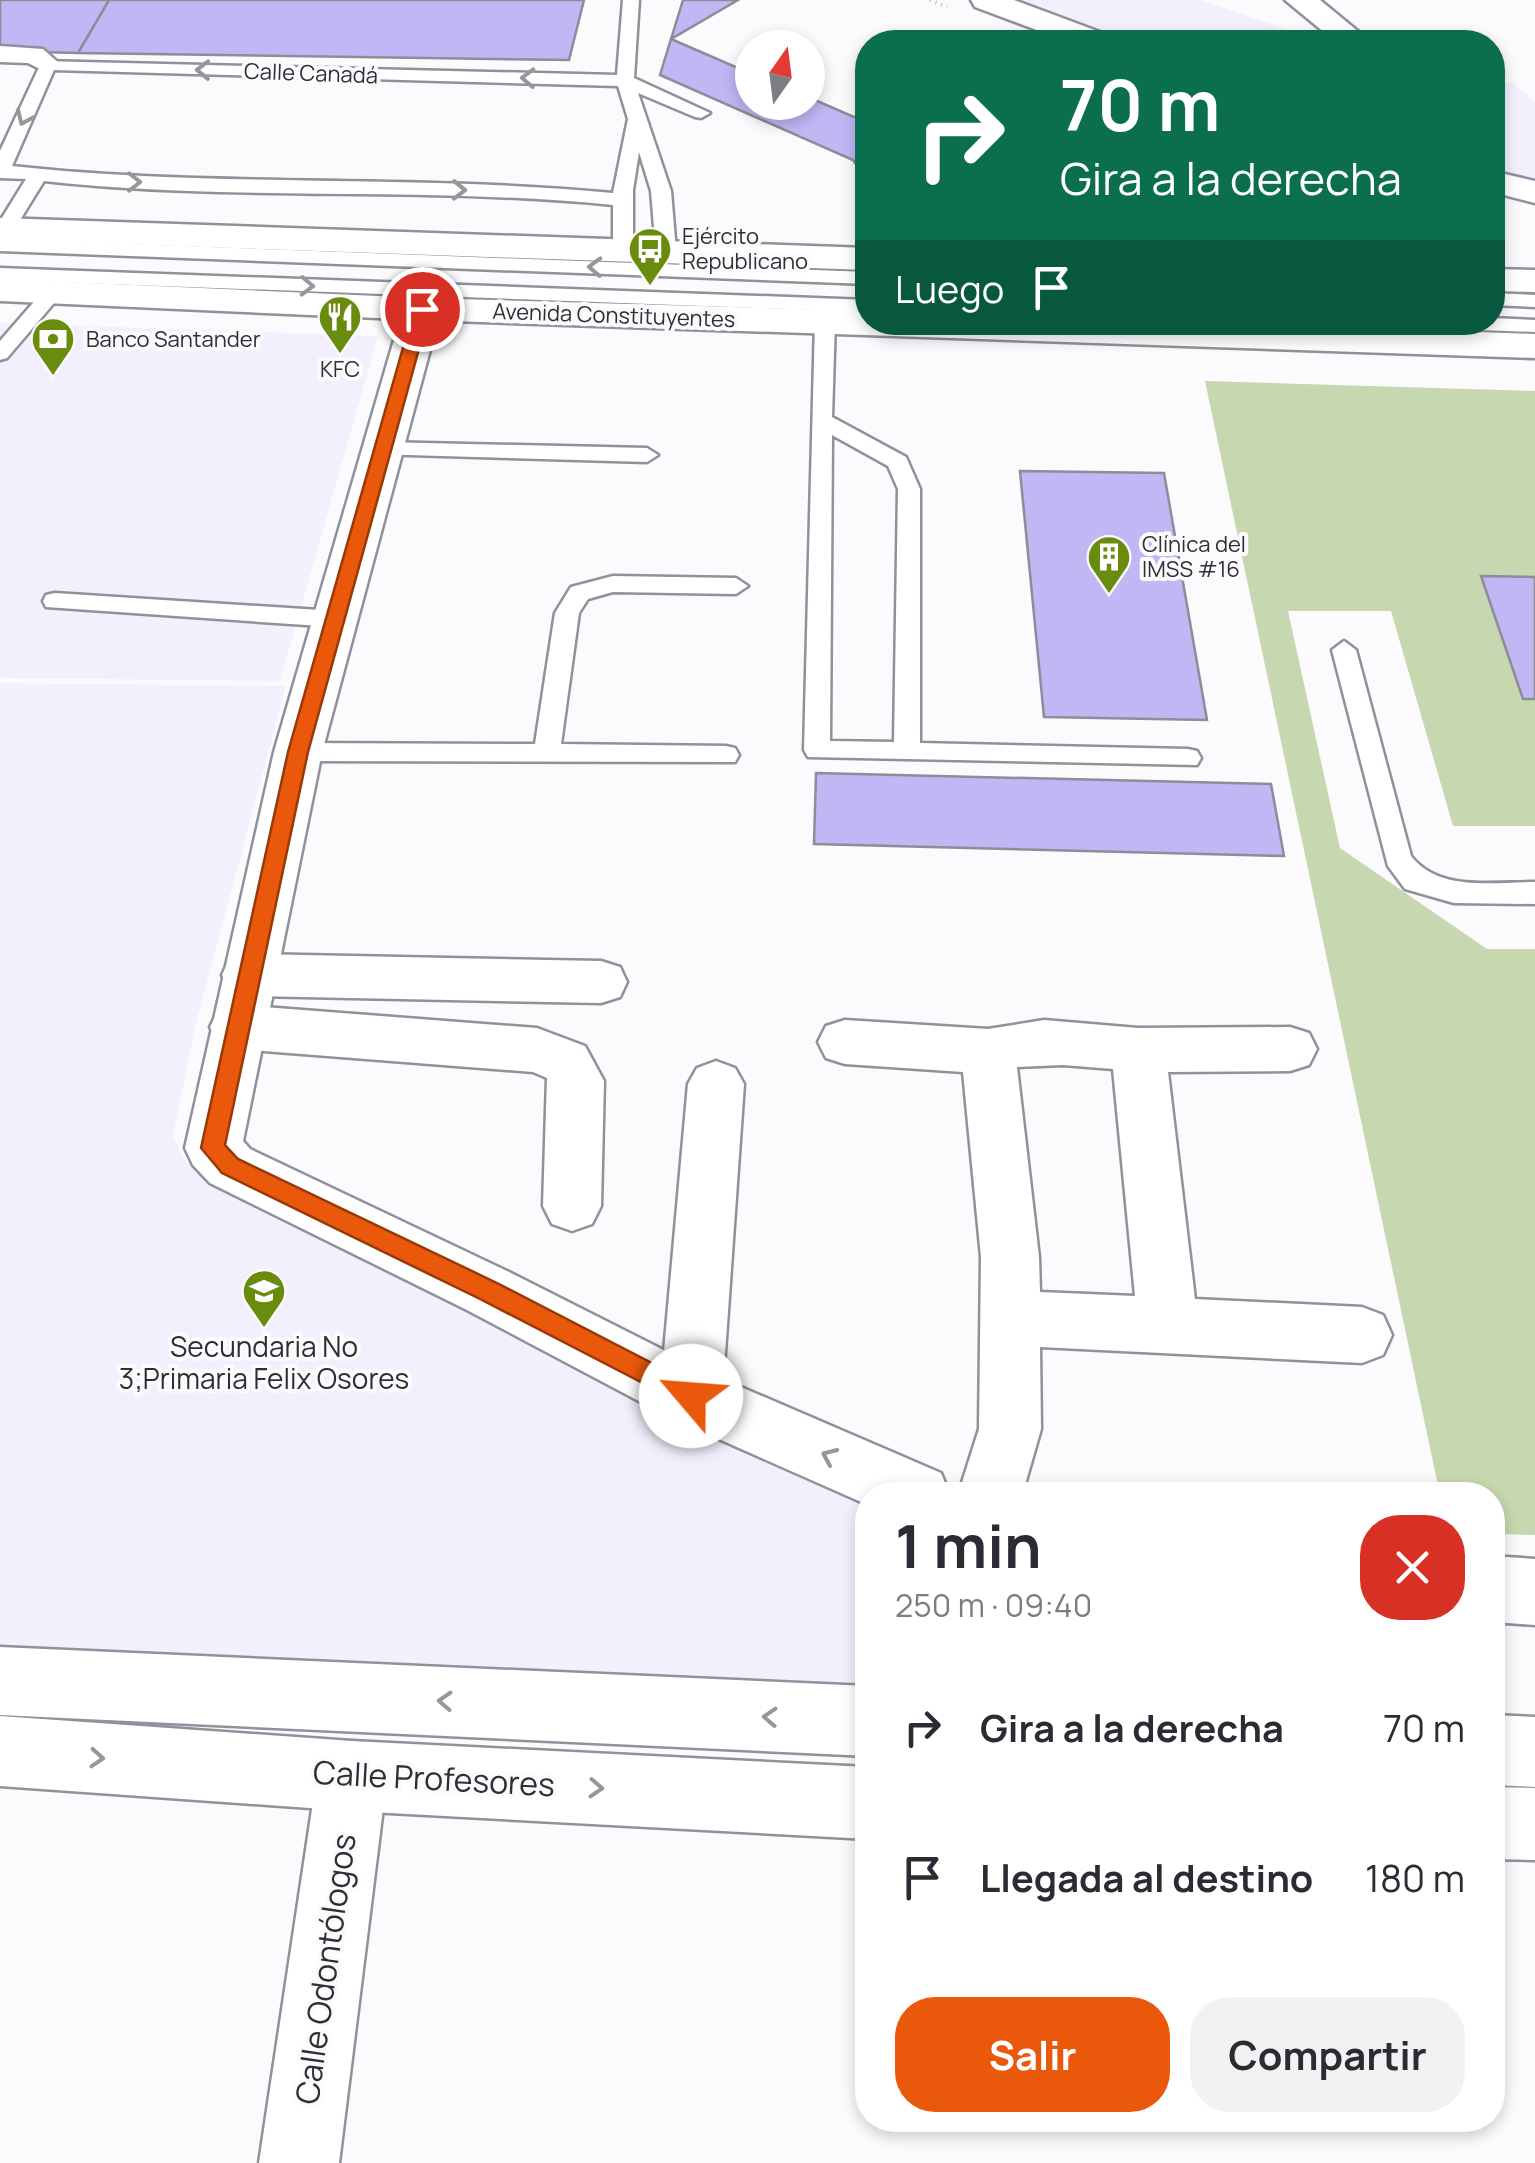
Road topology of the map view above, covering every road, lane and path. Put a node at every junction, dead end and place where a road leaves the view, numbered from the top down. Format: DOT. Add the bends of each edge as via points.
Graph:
graph roads {
  1 [pos="631,0"];
  2 [pos="986,0"];
  3 [pos="1300,0"];
  4 [pos="1065,30"];
  5 [pos="1339,30"];
  6 [pos="0,54"];
  7 [pos="48,65"];
  8 [pos="625,81"];
  9 [pos="700,113"];
  10 [pos="636,120"];
  11 [pos="0,171"];
  12 [pos="37,176"];
  13 [pos="1505,184"];
  14 [pos="1535,192"];
  15 [pos="623,200"];
  16 [pos="2,234"];
  17 [pos="623,250"];
  18 [pos="666,251"];
  19 [pos="855,259"];
  20 [pos="0,274"];
  21 [pos="855,277"];
  22 [pos="1505,280"];
  23 [pos="1535,281"];
  24 [pos="0,290"];
  25 [pos="53,292"];
  26 [pos="1505,300"];
  27 [pos="1535,301"];
  28 [pos="855,306"];
  29 [pos="422,309"];
  30 [pos="825,321"];
  31 [pos="855,322"];
  32 [pos="1505,325"];
  33 [pos="1535,326"];
  34 [pos="1229,335"];
  35 [pos="1535,346"];
  36 [pos="0,354"];
  37 [pos="822,420"];
  38 [pos="382,450"];
  39 [pos="647,455"];
  40 [pos="736,586"];
  41 [pos="55,601"];
  42 [pos="335,619"];
  43 [pos="1344,650"];
  44 [pos="298,752"];
  45 [pos="907,752"];
  46 [pos="726,754"];
  47 [pos="546,755"];
  48 [pos="1188,758"];
  49 [pos="1535,893"];
  50 [pos="248,976"];
  51 [pos="601,982"];
  52 [pos="237,1028"];
  53 [pos="845,1042"];
  54 [pos="1290,1049"];
  55 [pos="1138,1050"];
  56 [pos="988,1051"];
  57 [pos="716,1084"];
  58 [pos="572,1206"];
  59 [pos="1010,1318"];
  60 [pos="1168,1326"];
  61 [pos="1362,1334"];
  62 [pos="691,1396"];
  63 [pos="888,1482"];
  64 [pos="994,1482"];
  65 [pos="1505,1590"];
  66 [pos="1535,1592"];
  67 [pos="1,1684"];
  68 [pos="855,1720"];
  69 [pos="0,1751"];
  70 [pos="1505,1751"];
  71 [pos="1535,1752"];
  72 [pos="352,1776"];
  73 [pos="855,1802"];
  74 [pos="1505,1823"];
  75 [pos="1535,1824"];
  76 [pos="299,2163"];
  1 -- 8 [label="lane"];
  2 -- 4 [label="street"];
  3 -- 5 [label="street"];
  6 -- 7 [label="street, Calle Canadá" via="34,55"];
  8 -- 7 [label="lane, Calle Canadá, one-way"];
  7 -- 11 [label="lane, one-way"];
  8 -- 9 [label="lane"];
  8 -- 10 [label="lane"];
  10 -- 15 [label="lane"];
  10 -- 18 [label="lane" via="661,191"];
  11 -- 12 [label="lane"];
  12 -- 15 [label="lane, one-way"];
  12 -- 16 [label="lane"];
  13 -- 14 [label="street"];
  15 -- 17 [label="lane"];
  16 -- 17 [label="street"];
  21 -- 16 [label="lane, one-way"];
  17 -- 18 [label="street"];
  18 -- 19 [label="street"];
  20 -- 28 [label="lane, one-way"];
  22 -- 23 [label="street"];
  24 -- 25 [label="street, Avenida Constituyentes"];
  25 -- 29 [label="street, Avenida Constituyentes"];
  25 -- 36 [label="lane"];
  26 -- 27 [label="lane"];
  29 -- 30 [label="street, Avenida Constituyentes"];
  29 -- 38 [label="street"];
  30 -- 31 [label="street, Avenida Constituyentes"];
  30 -- 37 [label="lane"];
  32 -- 33 [label="lane"];
  34 -- 35 [label="street, Avenida Constituyentes"];
  37 -- 45 [label="lane" via="898,462 909,489"];
  37 -- 45 [label="lane" via="816,750"];
  38 -- 39 [label="lane"];
  38 -- 42 [label="street"];
  40 -- 47 [label="lane" via="612,584 579,593 567,613"];
  41 -- 42 [label="lane"];
  42 -- 44 [label="street"];
  43 -- 49 [label="lane" via="1398,859 1414,881 1454,892"];
  44 -- 47 [label="lane"];
  44 -- 50 [label="street"];
  45 -- 48 [label="lane"];
  46 -- 47 [label="lane"];
  50 -- 51 [label="street"];
  50 -- 52 [label="street"];
  52 -- 58 [label="street" via="536,1050 566,1062 576,1081"];
  52 -- 62 [label="street" via="213,1148 230,1166"];
  53 -- 56 [label="street"];
  54 -- 55 [label="street"];
  55 -- 56 [label="street" via="1038,1041"];
  55 -- 60 [label="street"];
  56 -- 59 [label="street" via="1010,1257"];
  57 -- 62 [label="street"];
  59 -- 60 [label="street"];
  59 -- 64 [label="street" via="1010,1429"];
  60 -- 61 [label="street"];
  63 -- 62 [label="street, one-way"];
  65 -- 66 [label="street"];
  68 -- 67 [label="street, one-way"];
  69 -- 72 [label="street, Calle Profesores, one-way"];
  70 -- 71 [label="street"];
  72 -- 73 [label="street, Calle Profesores, one-way"];
  72 -- 76 [label="street, Calle Odontólogos"];
  74 -- 75 [label="street"];
}
